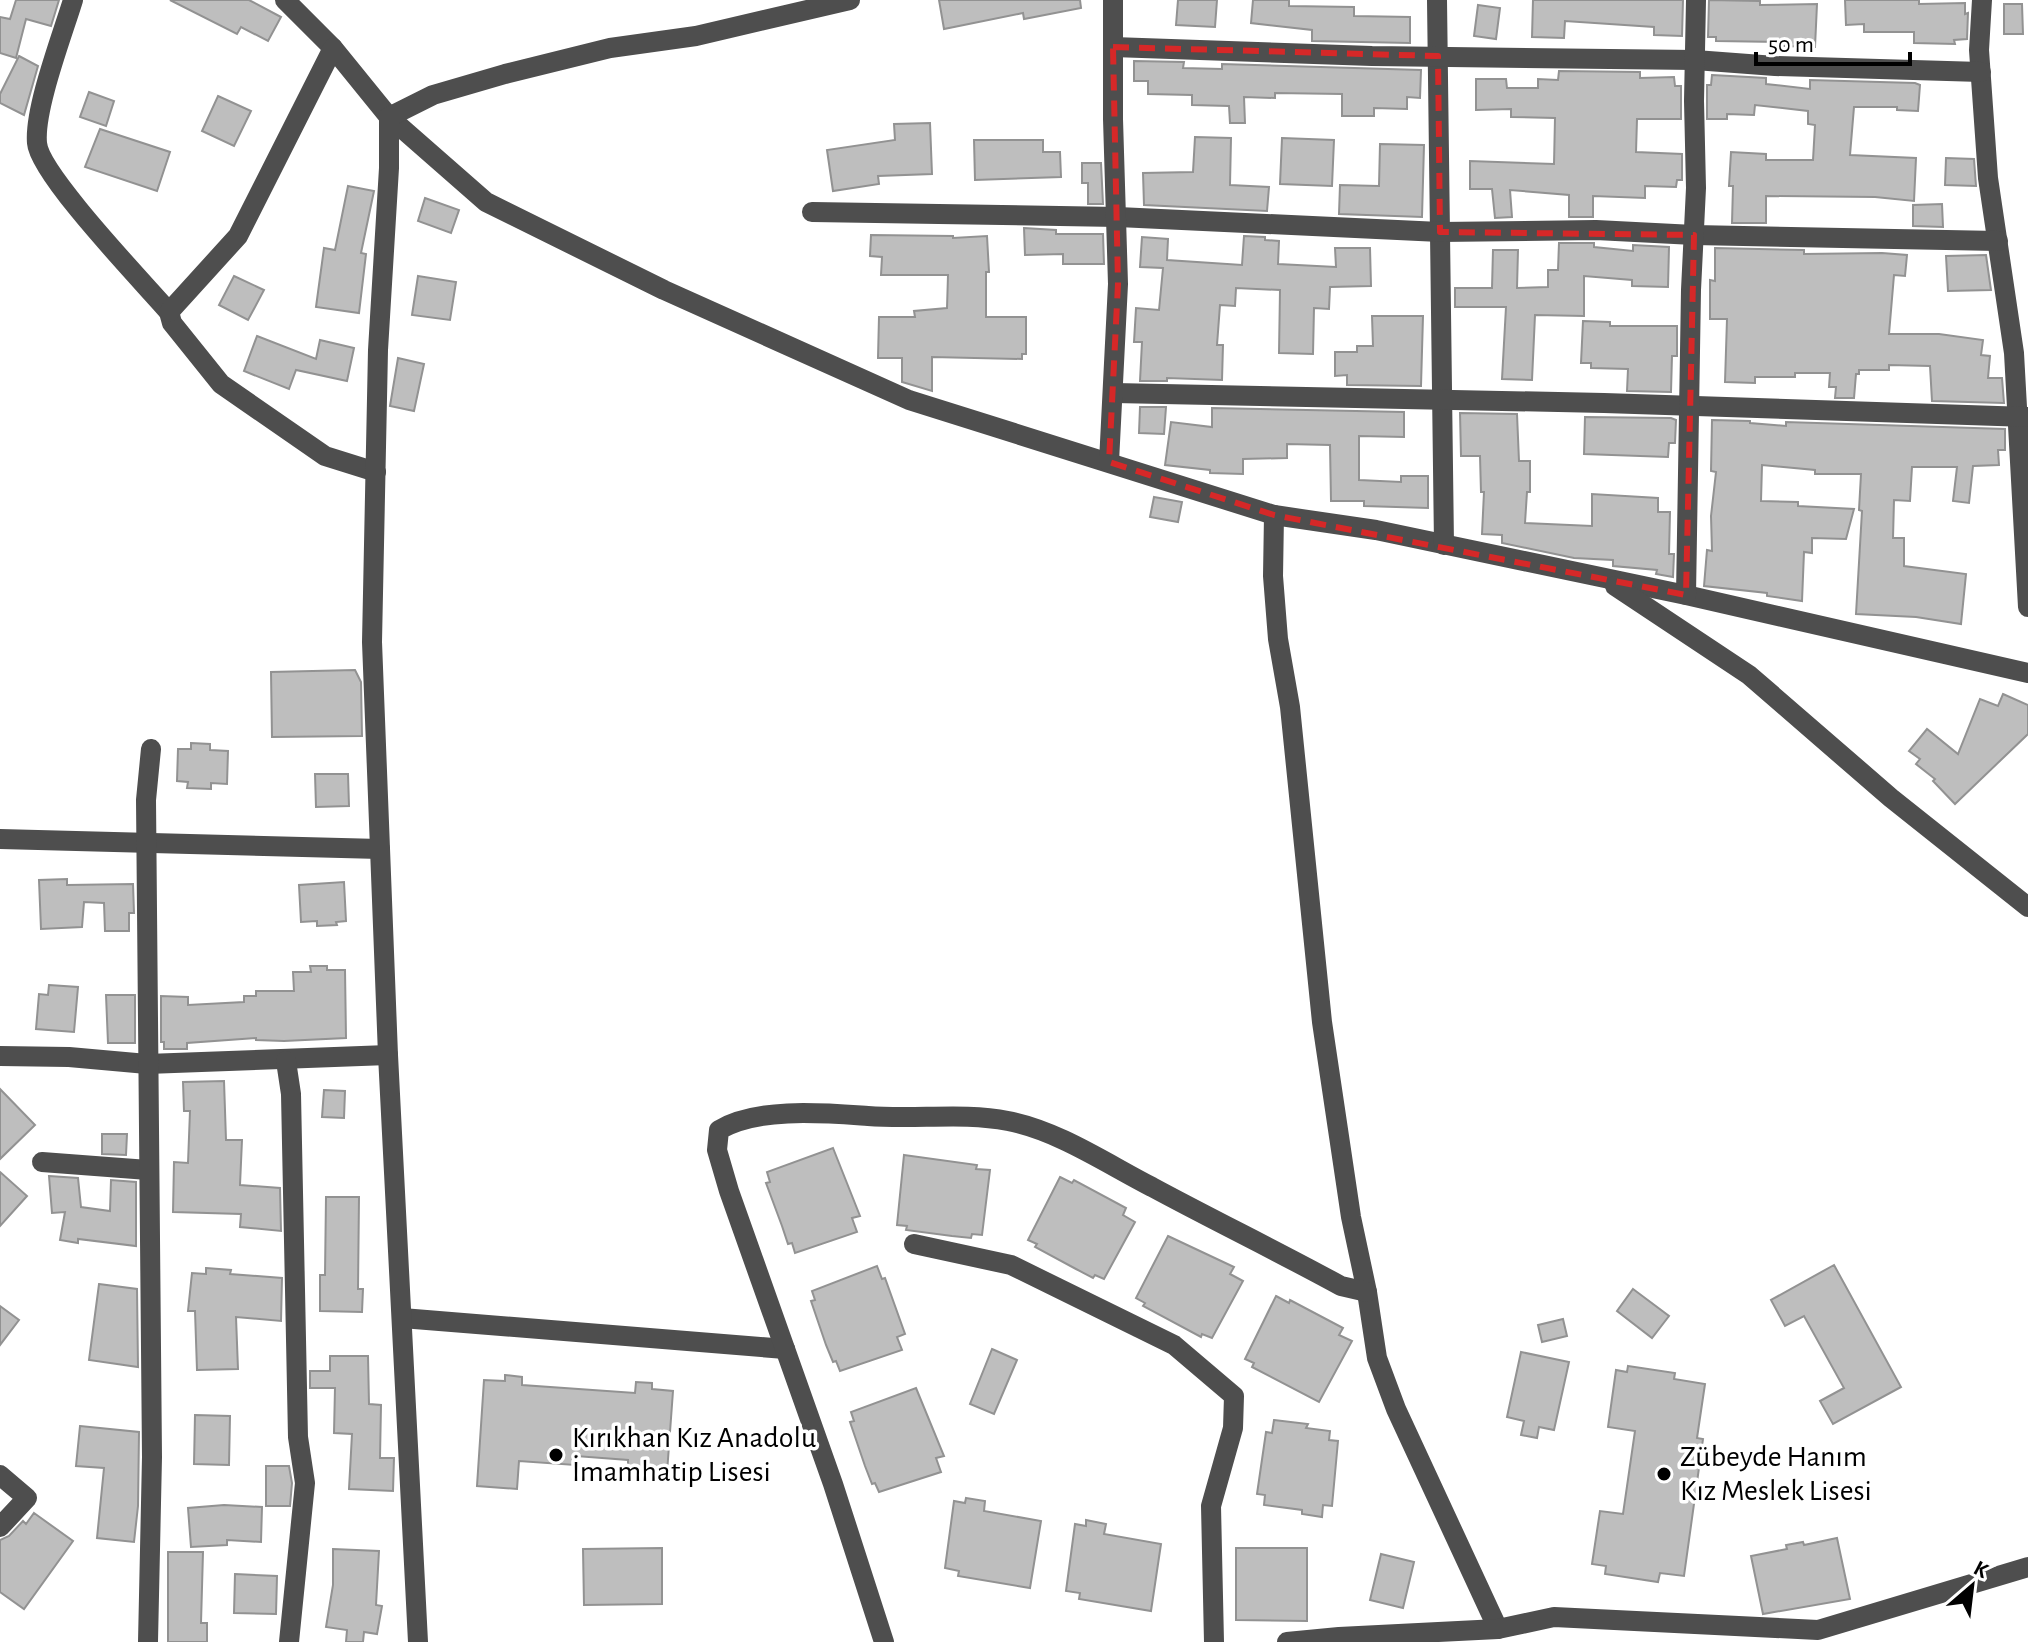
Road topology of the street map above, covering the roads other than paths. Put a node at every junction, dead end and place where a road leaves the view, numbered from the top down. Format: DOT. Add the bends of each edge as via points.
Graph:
graph roads {
  1 [pos="73,0"];
  2 [pos="285,0"];
  3 [pos="850,0"];
  4 [pos="1113,0"];
  5 [pos="1437,0"];
  6 [pos="1696,0"];
  7 [pos="1982,0"];
  8 [pos="1113,47"];
  9 [pos="333,48"];
  10 [pos="1438,56"];
  11 [pos="1695,60"];
  12 [pos="1981,72"];
  13 [pos="389,117"];
  14 [pos="812,212"];
  15 [pos="1118,217"];
  16 [pos="1440,232"];
  17 [pos="1694,235"];
  18 [pos="1998,241"];
  19 [pos="169,312"];
  20 [pos="1114,393"];
  21 [pos="1442,401"];
  22 [pos="1689,406"];
  23 [pos="2023,417"];
  24 [pos="1109,462"];
  25 [pos="376,472"];
  26 [pos="1274,515"];
  27 [pos="1444,545"];
  28 [pos="1605,579"];
  29 [pos="1686,595"];
  30 [pos="2028,596"];
  31 [pos="2028,673"];
  32 [pos="151,749"];
  33 [pos="0,839"];
  34 [pos="146,844"];
  35 [pos="380,849"];
  36 [pos="2028,907"];
  37 [pos="388,1055"];
  38 [pos="0,1056"];
  39 [pos="286,1061"];
  40 [pos="147,1064"];
  41 [pos="42,1162"];
  42 [pos="148,1170"];
  43 [pos="914,1244"];
  44 [pos="1367,1292"];
  45 [pos="402,1318"];
  46 [pos="785,1349"];
  47 [pos="0,1475"];
  48 [pos="0,1527"];
  49 [pos="2028,1567"];
  50 [pos="1498,1629"];
  51 [pos="148,1642"];
  52 [pos="289,1642"];
  53 [pos="418,1642"];
  54 [pos="884,1642"];
  55 [pos="1214,1642"];
  56 [pos="1287,1642"];
  1 -- 19 [label="street" via="40,111 37,145 50,174"];
  2 -- 9 [label="street"];
  3 -- 13 [label="street" via="505,74 433,95"];
  4 -- 8 [label="street"];
  5 -- 10 [label="street"];
  6 -- 11 [label="street"];
  7 -- 12 [label="street"];
  8 -- 10 [label="street"];
  8 -- 15 [label="street"];
  9 -- 13 [label="street"];
  9 -- 19 [label="street" via="238,236"];
  10 -- 11 [label="street"];
  10 -- 16 [label="street"];
  11 -- 12 [label="street"];
  11 -- 17 [label="street"];
  12 -- 18 [label="street"];
  13 -- 24 [label="street" via="486,202 664,290 909,400"];
  13 -- 25 [label="street"];
  14 -- 15 [label="street"];
  15 -- 16 [label="street"];
  15 -- 20 [label="street"];
  16 -- 17 [label="street"];
  16 -- 21 [label="street"];
  17 -- 18 [label="street"];
  17 -- 22 [label="street"];
  18 -- 23 [label="street"];
  19 -- 25 [label="street" via="172,323 221,384 325,456"];
  20 -- 21 [label="street"];
  20 -- 24 [label="street"];
  21 -- 22 [label="street"];
  21 -- 27 [label="street"];
  22 -- 23 [label="street"];
  22 -- 29 [label="street"];
  23 -- 30 [label="street"];
  24 -- 26 [label="street"];
  25 -- 35 [label="street" via="372,642"];
  26 -- 27 [label="street"];
  26 -- 44 [label="street" via="1278,639 1290,707 1322,1022"];
  27 -- 28 [label="street"];
  28 -- 29 [label="street"];
  28 -- 36 [label="street" via="1749,675"];
  29 -- 31 [label="street"];
  32 -- 34 [label="street"];
  33 -- 34 [label="street"];
  34 -- 35 [label="street"];
  34 -- 40 [label="street"];
  35 -- 37 [label="street"];
  37 -- 39 [label="street"];
  37 -- 45 [label="street"];
  38 -- 40 [label="street"];
  39 -- 40 [label="street"];
  39 -- 52 [label="street" via="298,1437 305,1483"];
  40 -- 42 [label="street"];
  41 -- 42 [label="street"];
  42 -- 51 [label="street"];
  43 -- 55 [label="street" via="1011,1265 1174,1345 1234,1396 1233,1428 1211,1506"];
  44 -- 46 [label="street" via="1341,1286 1030,1126 950,1116 810,1111 734,1121 719,1130 717,1150 729,1191"];
  44 -- 50 [label="street" via="1377,1358 1391,1396"];
  45 -- 46 [label="street"];
  45 -- 53 [label="street"];
  46 -- 54 [label="street"];
  47 -- 48 [label="street" via="27,1498"];
  49 -- 50 [label="street" via="1818,1630 1554,1617"];
  50 -- 56 [label="street"];
}
